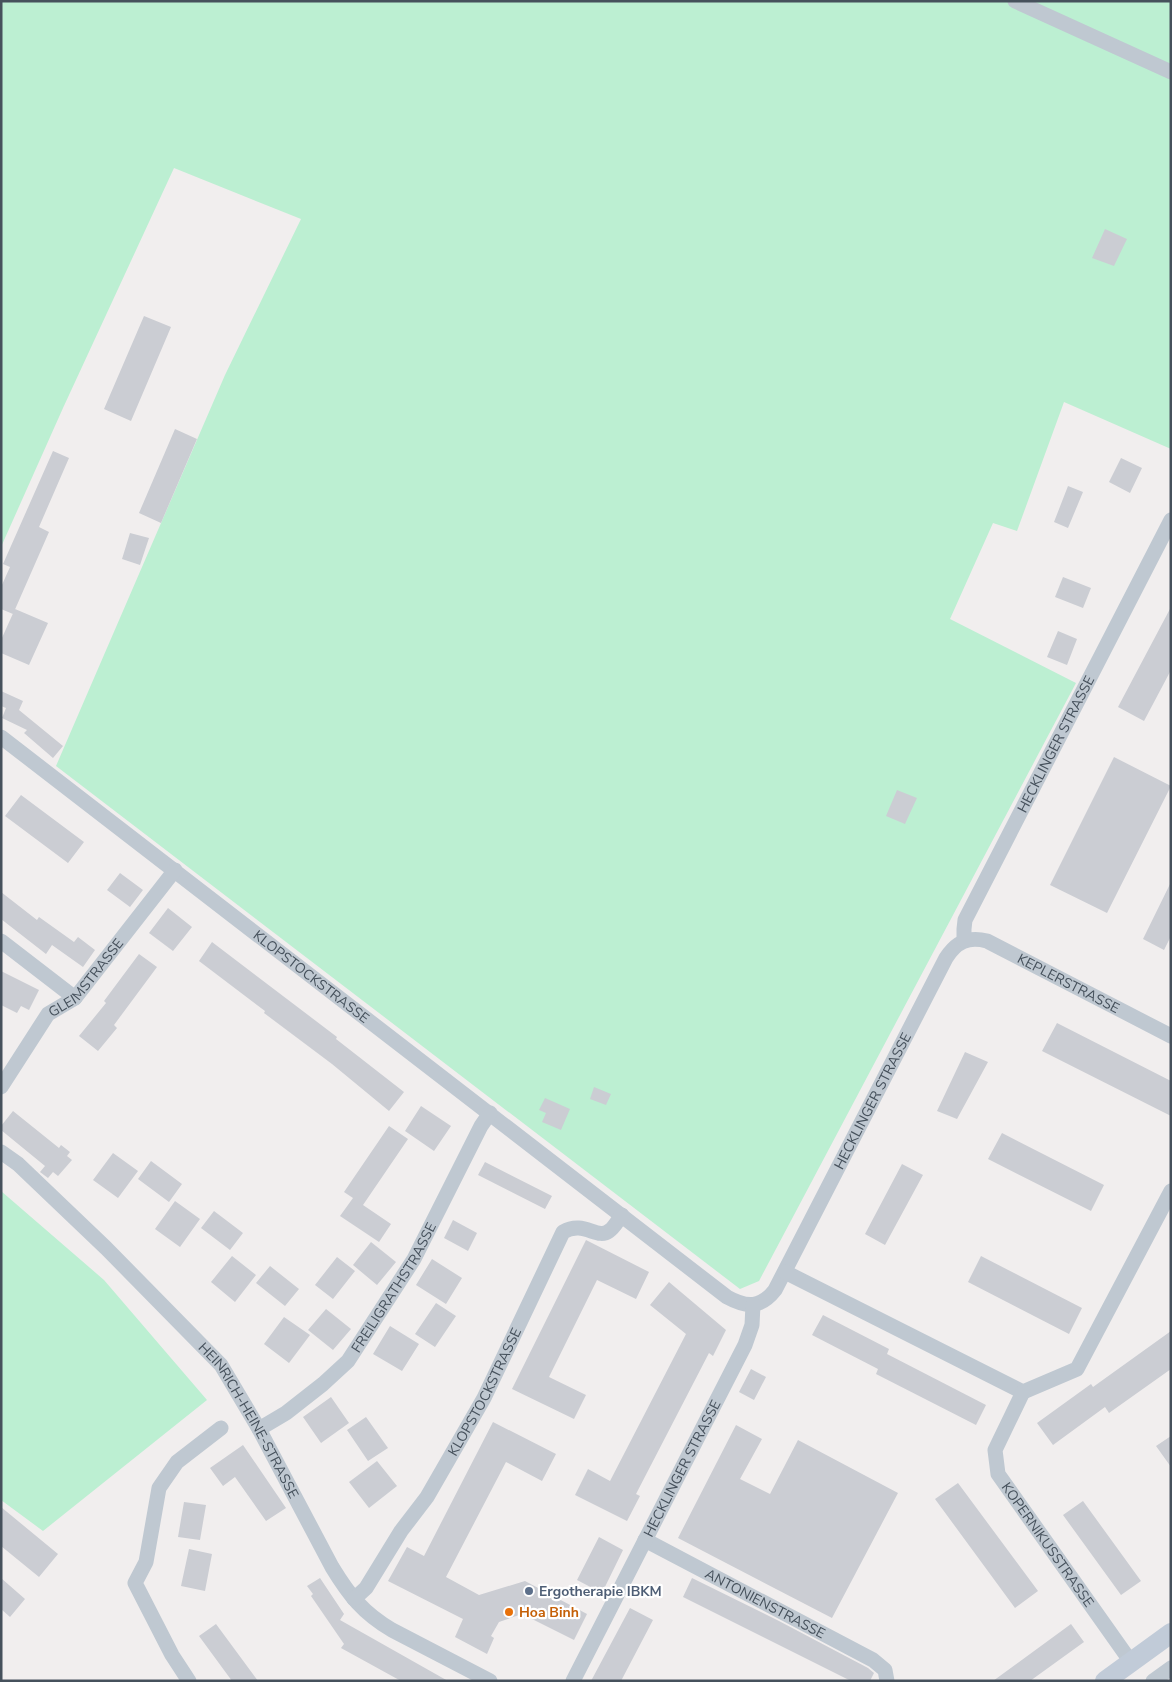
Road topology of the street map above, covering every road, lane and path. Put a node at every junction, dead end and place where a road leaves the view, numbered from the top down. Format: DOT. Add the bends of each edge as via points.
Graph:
graph roads {
  1 [pos="1016,1"];
  2 [pos="1171,72"];
  3 [pos="1171,520"];
  4 [pos="1,737"];
  5 [pos="175,870"];
  6 [pos="964,940"];
  7 [pos="1,941"];
  8 [pos="76,998"];
  9 [pos="1171,1036"];
  10 [pos="1,1087"];
  11 [pos="490,1113"];
  12 [pos="1,1152"];
  13 [pos="1171,1191"];
  14 [pos="622,1215"];
  15 [pos="785,1272"];
  16 [pos="753,1305"];
  17 [pos="1023,1392"];
  18 [pos="221,1428"];
  19 [pos="259,1429"];
  20 [pos="644,1540"];
  21 [pos="354,1599"];
  22 [pos="1171,1633"];
  23 [pos="1131,1662"];
  24 [pos="1171,1668"];
  25 [pos="886,1675"];
  26 [pos="189,1681"];
  27 [pos="490,1681"];
  28 [pos="573,1681"];
  29 [pos="1105,1681"];
  30 [pos="1153,1681"];
  1 -- 2 [label="street"];
  3 -- 6 [label="street, HECKLINGER STRASSE" via="965,920"];
  4 -- 5 [label="street, KLOPSTOCKSTRASSE"];
  5 -- 8 [label="street, GLEIMSTRASSE"];
  5 -- 11 [label="street, KLOPSTOCKSTRASSE"];
  6 -- 9 [label="street, KEPLERSTRASSE" via="987,941"];
  6 -- 15 [label="street, HECKLINGER STRASSE" via="946,958"];
  7 -- 8 [label="street"];
  8 -- 10 [label="street, GLEIMSTRASSE" via="48,1014"];
  11 -- 14 [label="street, KLOPSTOCKSTRASSE"];
  11 -- 19 [label="street, FREILIGRATHSTRASSE" via="414,1259 348,1361 286,1413"];
  12 -- 19 [label="street, HEINRICH-HEINE-STRASSE" via="18,1164 106,1248 222,1365"];
  13 -- 17 [label="street" via="1077,1369"];
  14 -- 16 [label="street, KLOPSTOCKSTRASSE" via="728,1297"];
  14 -- 21 [label="street, KLOPSTOCKSTRASSE" via="609,1232 598,1233 578,1227 563,1232 484,1398 427,1497 401,1531 366,1588"];
  15 -- 16 [label="street, HECKLINGER STRASSE" via="768,1298"];
  15 -- 17 [label="street"];
  16 -- 20 [label="street, HECKLINGER STRASSE" via="752,1325 745,1345"];
  17 -- 23 [label="street, KOPERNIKUSSTRASSE" via="996,1450 998,1474"];
  18 -- 26 [label="street" via="177,1462 159,1488 146,1562 135,1583"];
  19 -- 21 [label="street, HEINRICH-HEINE-STRASSE" via="332,1567"];
  20 -- 25 [label="street, ANTONIENSTRASSE" via="873,1660"];
  20 -- 28 [label="street, HECKLINGER STRASSE"];
  21 -- 27 [label="street, HEINRICH-HEINE-STRASSE" via="377,1621"];
  22 -- 23 [label="main road"];
  23 -- 29 [label="main road"];
  24 -- 30 [label="street"];
}
